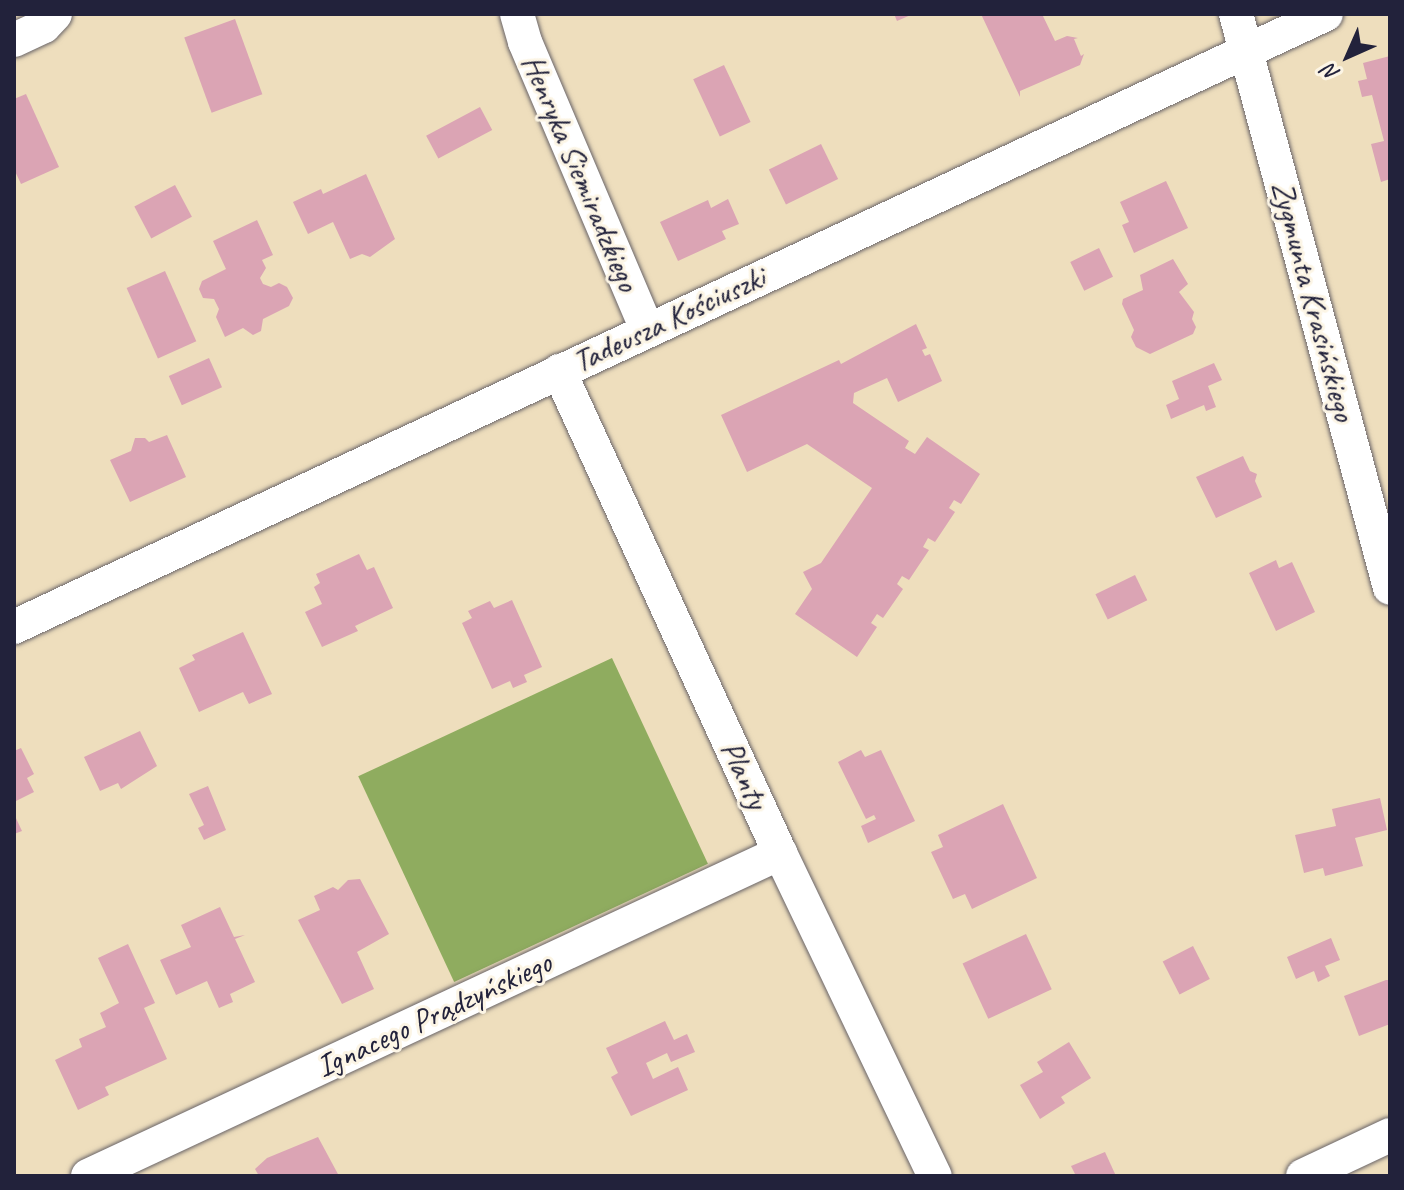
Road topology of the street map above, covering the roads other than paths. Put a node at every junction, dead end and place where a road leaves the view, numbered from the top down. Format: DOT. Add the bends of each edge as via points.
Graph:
graph roads {
  1 [pos="55,14"];
  2 [pos="517,14"];
  3 [pos="1236,14"];
  4 [pos="1326,14"];
  5 [pos="14,40"];
  6 [pos="1246,51"];
  7 [pos="647,330"];
  8 [pos="559,371"];
  9 [pos="1390,588"];
  10 [pos="14,627"];
  11 [pos="780,853"];
  12 [pos="1390,1135"];
  13 [pos="88,1176"];
  14 [pos="935,1176"];
  15 [pos="1303,1176"];
  1 -- 5 [label="street" via="44,26"];
  2 -- 7 [label="street, Henryka Siemiradzkiego"];
  3 -- 6 [label="street, Zygmunta Krasińskiego"];
  4 -- 6 [label="street, Tadeusza Kościuszki"];
  6 -- 7 [label="street, Tadeusza Kościuszki"];
  6 -- 9 [label="street, Zygmunta Krasińskiego"];
  7 -- 8 [label="street, Tadeusza Kościuszki"];
  8 -- 10 [label="street, Tadeusza Kościuszki"];
  8 -- 11 [label="street, Planty"];
  11 -- 13 [label="street, Ignacego Prądzyńskiego"];
  11 -- 14 [label="street, Planty"];
  12 -- 15 [label="street"];
}
